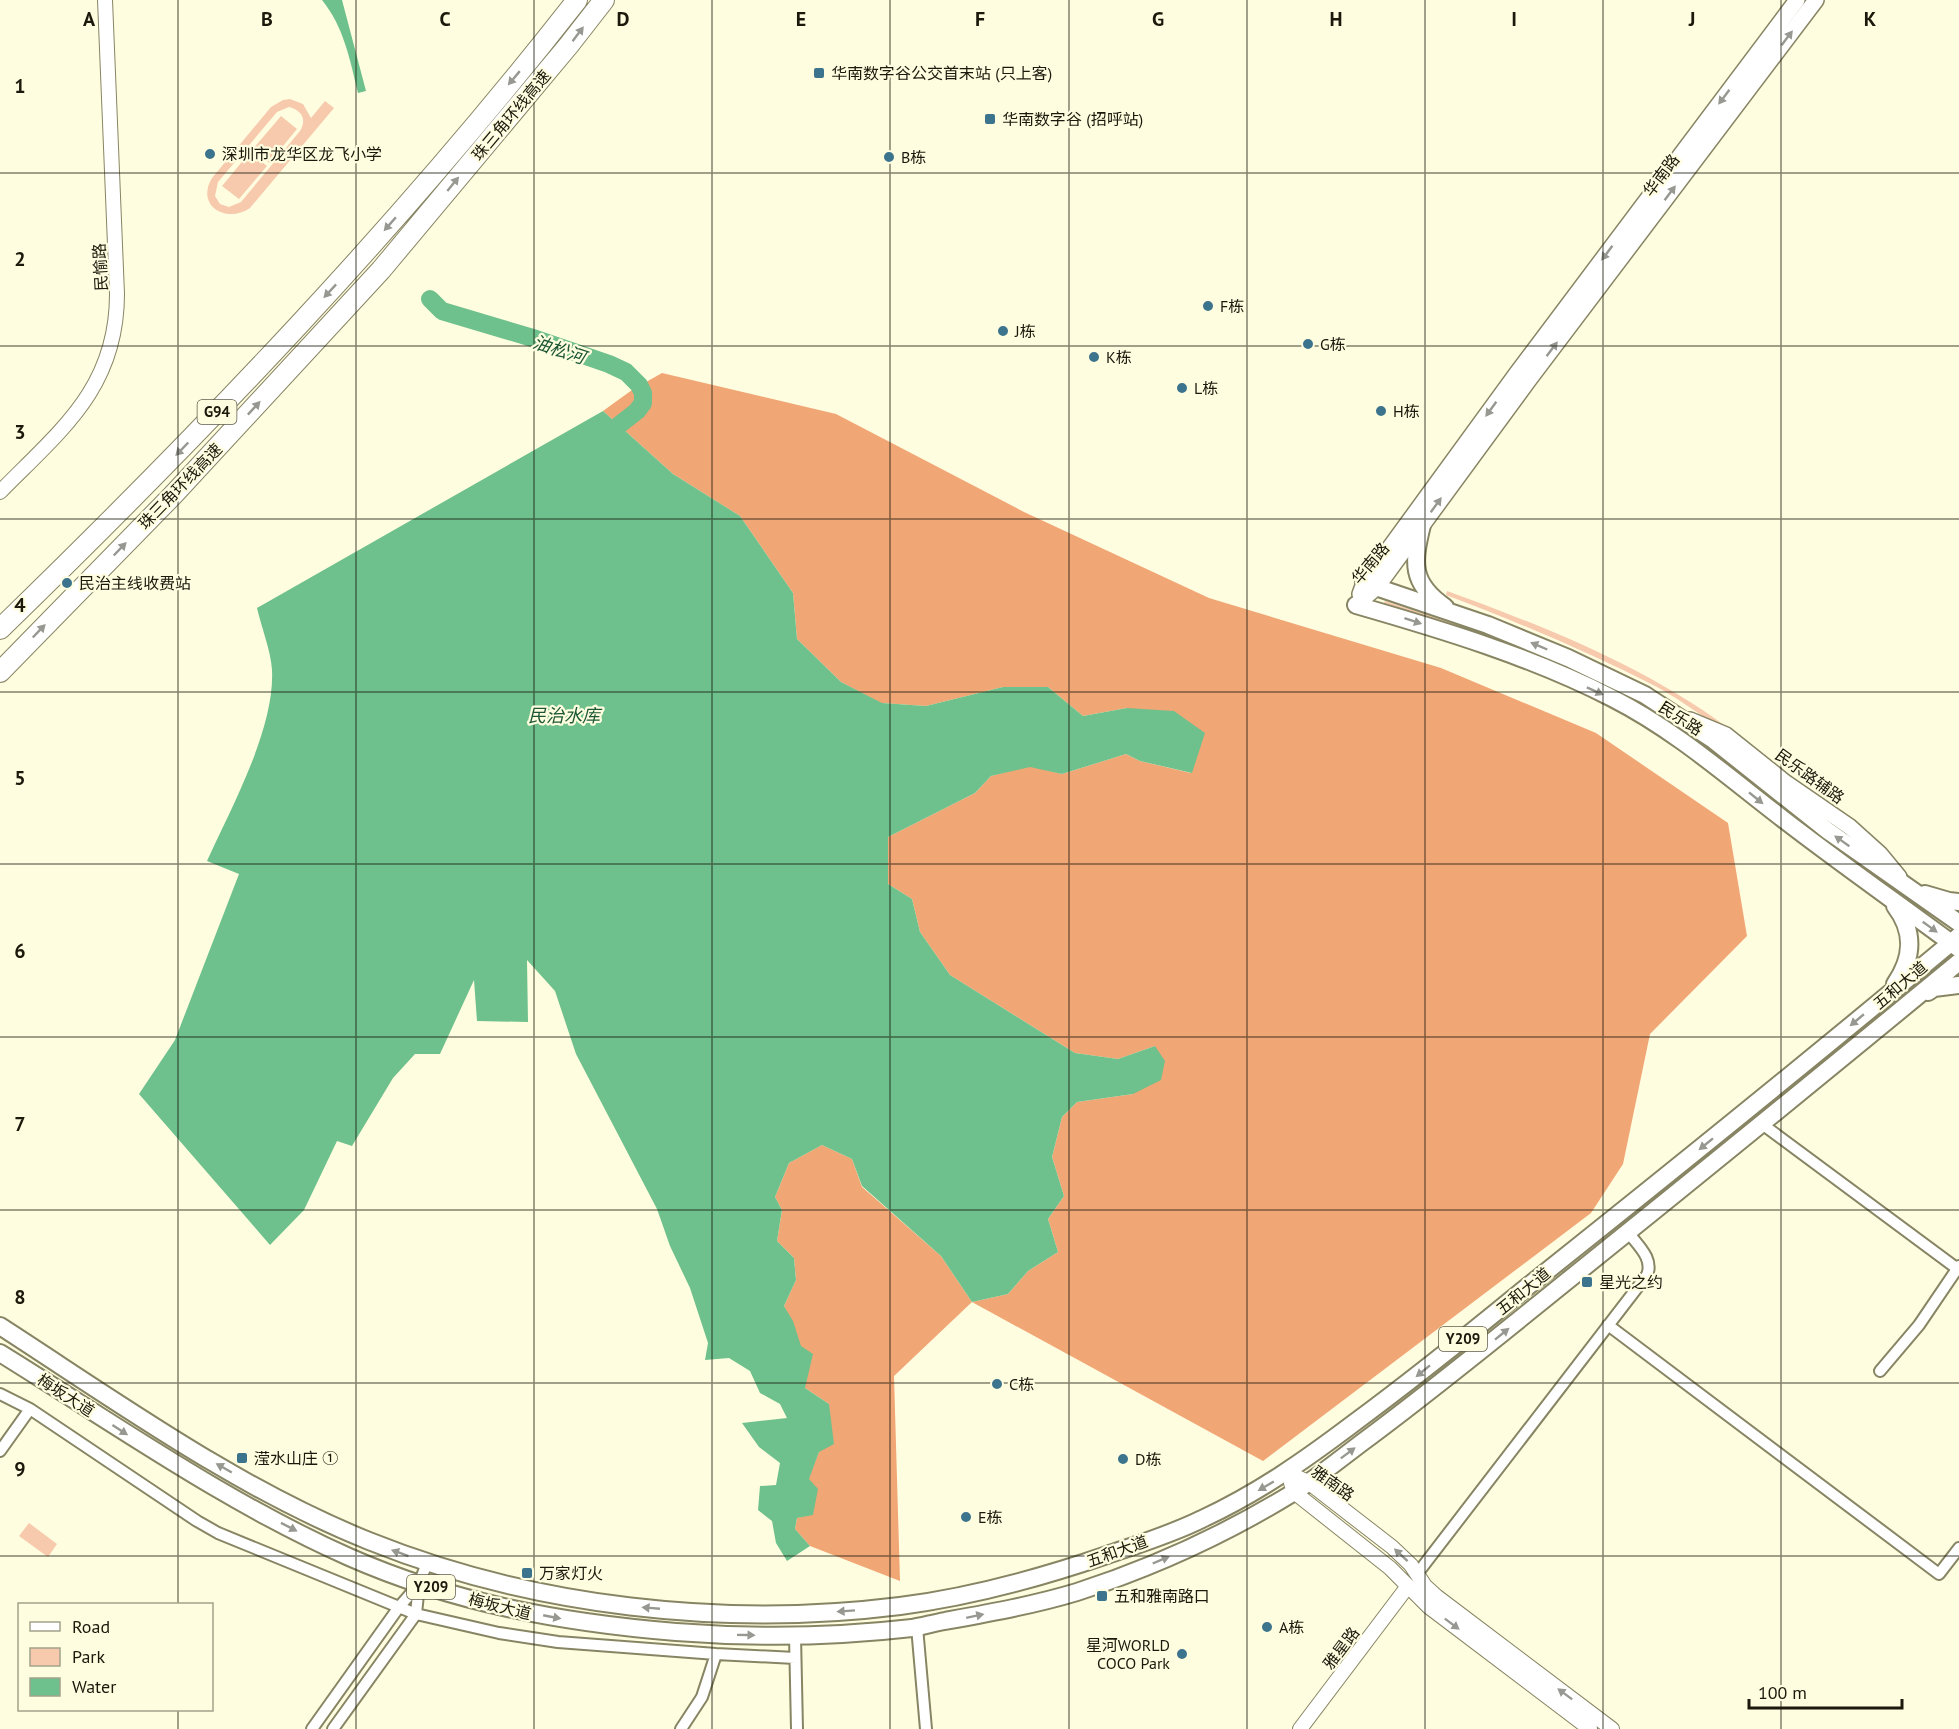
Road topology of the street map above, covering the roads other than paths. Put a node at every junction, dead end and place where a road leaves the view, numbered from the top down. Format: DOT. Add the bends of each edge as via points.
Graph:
graph roads {
  1 [pos="105,0"];
  2 [pos="577,0"];
  3 [pos="604,0"];
  4 [pos="1797,0"];
  5 [pos="1816,0"];
  6 [pos="0,492"];
  7 [pos="1422,525"];
  8 [pos="1370,585"];
  9 [pos="1356,605"];
  10 [pos="1453,613"];
  11 [pos="0,629"];
  12 [pos="0,672"];
  13 [pos="1907,886"];
  14 [pos="1887,896"];
  15 [pos="1959,902"];
  16 [pos="1959,923"];
  17 [pos="1956,942"];
  18 [pos="1959,962"];
  19 [pos="1959,985"];
  20 [pos="1916,998"];
  21 [pos="1882,999"];
  22 [pos="1762,1124"];
  23 [pos="1628,1232"];
  24 [pos="1959,1268"];
  25 [pos="1608,1325"];
  26 [pos="0,1326"];
  27 [pos="0,1353"];
  28 [pos="1880,1371"];
  29 [pos="0,1394"];
  30 [pos="30,1409"];
  31 [pos="0,1451"];
  32 [pos="1288,1473"];
  33 [pos="1308,1482"];
  34 [pos="1294,1492"];
  35 [pos="1959,1548"];
  36 [pos="427,1563"];
  37 [pos="1417,1574"];
  38 [pos="419,1584"];
  39 [pos="1408,1586"];
  40 [pos="904,1606"];
  41 [pos="399,1607"];
  42 [pos="416,1614"];
  43 [pos="917,1627"];
  44 [pos="795,1636"];
  45 [pos="716,1654"];
  46 [pos="795,1658"];
  47 [pos="312,1729"];
  48 [pos="333,1729"];
  49 [pos="681,1729"];
  50 [pos="797,1729"];
  51 [pos="926,1729"];
  52 [pos="1300,1729"];
  53 [pos="1590,1729"];
  54 [pos="1612,1729"];
  1 -- 6 [label="street, 民愉路" via="117,294 113,341 103,371 78,411"];
  2 -- 11 [label="highway, 珠三角环线高速 / G94, one-way" via="369,248 150,482"];
  12 -- 3 [label="highway, 珠三角环线高速 / G94, one-way" via="174,494 381,270"];
  4 -- 8 [label="main road, 华南路, one-way" via="1517,373"];
  7 -- 5 [label="main road, 华南路, one-way"];
  7 -- 8 [label="main road, 华南路"];
  7 -- 10 [label="main road" via="1415,554 1418,576 1432,596"];
  8 -- 9 [label="main road, 华南路"];
  8 -- 10 [label="main road, 民乐路"];
  9 -- 14 [label="main road, 民乐路, one-way" via="1466,639 1612,698 1689,746"];
  13 -- 10 [label="main road, 民乐路, one-way" via="1828,831 1712,739 1646,695"];
  13 -- 15 [label="main road"];
  13 -- 16 [label="main road, 民乐路"];
  14 -- 17 [label="main road, 民乐路, one-way"];
  14 -- 21 [label="main road" via="1905,921 1911,942 1907,964"];
  17 -- 21 [label="main road, 五和大道 / Y209"];
  18 -- 20 [label="main road, 五和大道 / Y209"];
  19 -- 20 [label="main road" via="1934,988"];
  20 -- 22 [label="main road, 五和大道 / Y209"];
  21 -- 32 [label="main road, 五和大道 / Y209, one-way" via="1408,1384"];
  22 -- 23 [label="main road, 五和大道 / Y209"];
  22 -- 24 [label="street"];
  23 -- 25 [label="street" via="1648,1259 1649,1271"];
  33 -- 23 [label="main road, 五和大道 / Y209, one-way" via="1418,1401"];
  24 -- 28 [label="street"];
  25 -- 35 [label="street" via="1939,1574"];
  25 -- 37 [label="street"];
  36 -- 26 [label="main road, 梅坂大道 / Y209, one-way" via="298,1508 193,1451"];
  27 -- 38 [label="main road, 梅坂大道 / Y209, one-way" via="181,1469 240,1502 352,1558"];
  29 -- 30 [label="street"];
  30 -- 31 [label="street"];
  30 -- 41 [label="street" via="219,1533"];
  32 -- 33 [label="street, 雅南路"];
  32 -- 34 [label="street, 雅南路"];
  32 -- 40 [label="main road, 五和大道 / Y209, one-way" via="1199,1521 1070,1568"];
  33 -- 34 [label="main road, 五和大道 / Y209"];
  37 -- 33 [label="street, 雅南路, one-way" via="1397,1552"];
  34 -- 39 [label="street, 雅南路"];
  43 -- 34 [label="main road, 五和大道 / Y209, one-way" via="1078,1591 1206,1541"];
  36 -- 38 [label="street"];
  40 -- 36 [label="main road, 梅坂大道 / Y209, one-way" via="776,1614 640,1607 499,1585"];
  54 -- 37 [label="street, 雅南路, one-way" via="1436,1596"];
  38 -- 41 [label="street"];
  38 -- 42 [label="street"];
  38 -- 44 [label="main road, 梅坂大道 / Y209, one-way" via="496,1606 570,1621 705,1634"];
  39 -- 52 [label="street, 雅星路"];
  39 -- 53 [label="street, 雅南路, one-way" via="1429,1607"];
  41 -- 42 [label="street"];
  41 -- 47 [label="street"];
  42 -- 45 [label="street" via="558,1642"];
  42 -- 48 [label="street"];
  43 -- 44 [label="main road, 梅坂大道 / Y209"];
  43 -- 51 [label="street"];
  44 -- 46 [label="street"];
  45 -- 46 [label="street"];
  45 -- 49 [label="street" via="702,1697"];
  46 -- 50 [label="street"];
}
